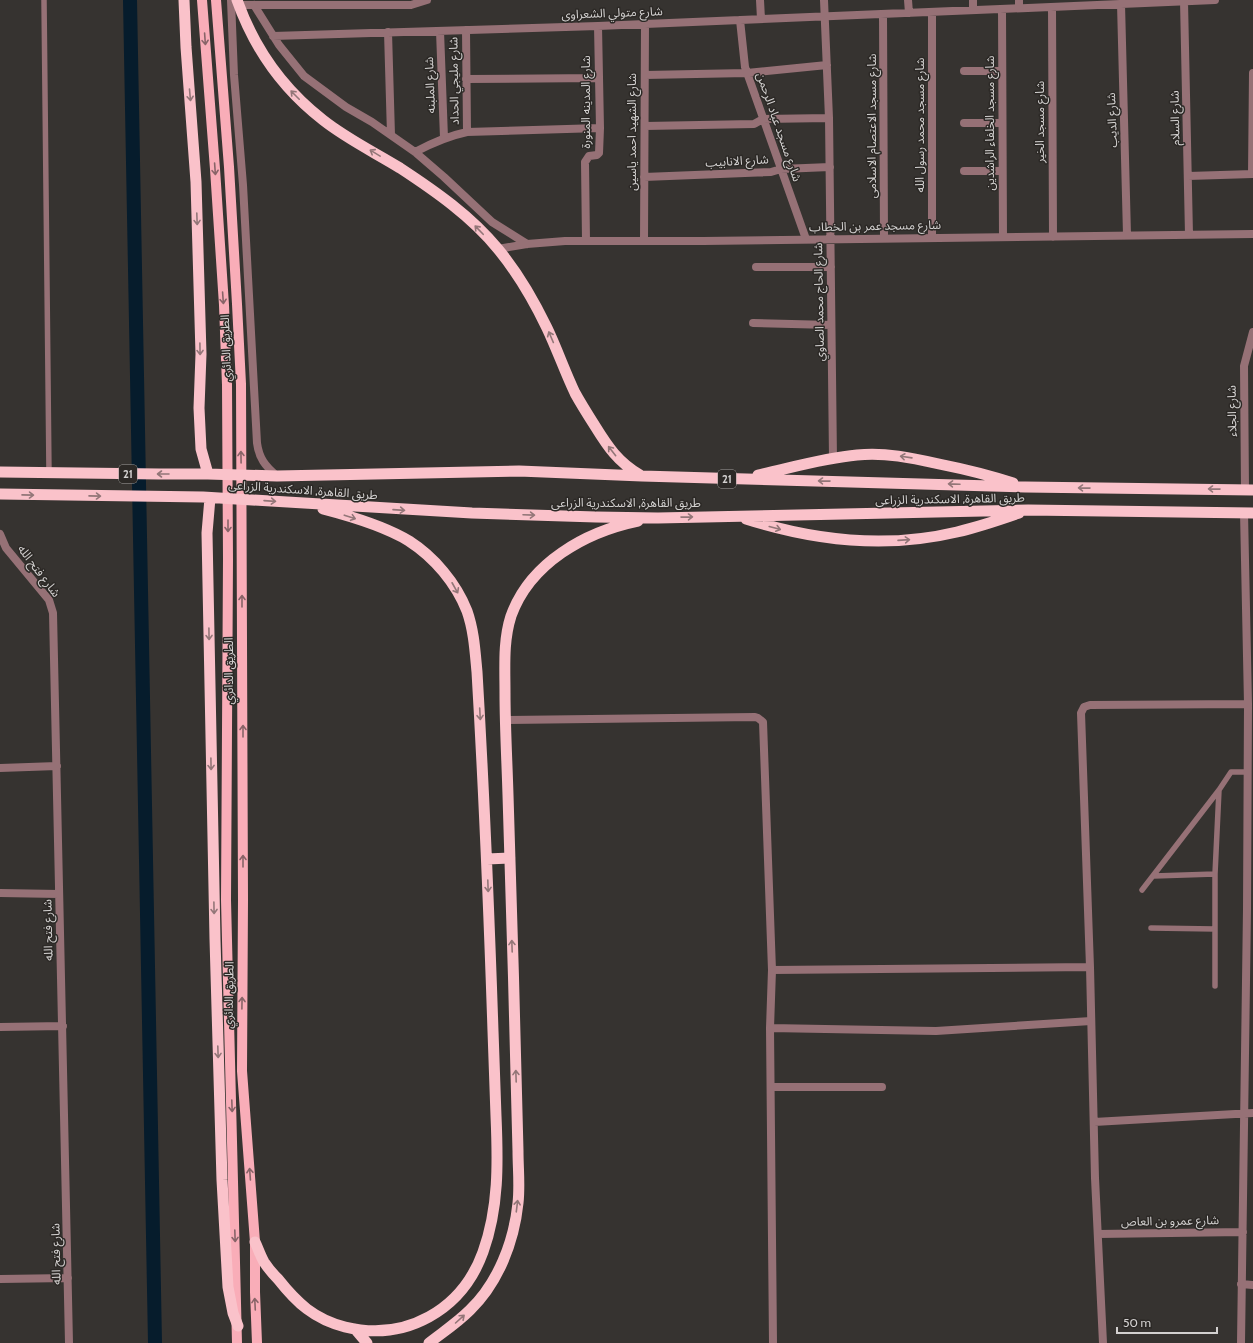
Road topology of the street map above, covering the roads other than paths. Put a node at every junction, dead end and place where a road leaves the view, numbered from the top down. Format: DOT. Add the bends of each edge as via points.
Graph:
graph roads {
  1 [pos="44,0"];
  2 [pos="184,0"];
  3 [pos="202,0"];
  4 [pos="216,0"];
  5 [pos="427,0"];
  6 [pos="760,0"];
  7 [pos="824,0"];
  8 [pos="908,0"];
  9 [pos="973,0"];
  10 [pos="1215,0"];
  11 [pos="1184,1"];
  12 [pos="234,3"];
  13 [pos="1078,3"];
  14 [pos="1019,4"];
  15 [pos="1120,4"];
  16 [pos="254,5"];
  17 [pos="1052,7"];
  18 [pos="1002,9"];
  19 [pos="973,10"];
  20 [pos="932,12"];
  21 [pos="909,13"];
  22 [pos="883,14"];
  23 [pos="825,16"];
  24 [pos="761,19"];
  25 [pos="740,20"];
  26 [pos="645,24"];
  27 [pos="598,26"];
  28 [pos="466,30"];
  29 [pos="440,31"];
  30 [pos="388,32"];
  31 [pos="273,36"];
  32 [pos="827,65"];
  33 [pos="964,71"];
  34 [pos="1002,71"];
  35 [pos="747,73"];
  36 [pos="1253,73"];
  37 [pos="645,76"];
  38 [pos="599,78"];
  39 [pos="466,79"];
  40 [pos="829,118"];
  41 [pos="763,119"];
  42 [pos="964,123"];
  43 [pos="1002,123"];
  44 [pos="645,126"];
  45 [pos="600,128"];
  46 [pos="467,132"];
  47 [pos="391,135"];
  48 [pos="444,138"];
  49 [pos="415,152"];
  50 [pos="830,167"];
  51 [pos="781,169"];
  52 [pos="1002,171"];
  53 [pos="964,172"];
  54 [pos="1252,174"];
  55 [pos="1188,176"];
  56 [pos="644,177"];
  57 [pos="1253,234"];
  58 [pos="1189,235"];
  59 [pos="1127,236"];
  60 [pos="932,237"];
  61 [pos="1002,237"];
  62 [pos="1053,237"];
  63 [pos="830,238"];
  64 [pos="884,238"];
  65 [pos="806,239"];
  66 [pos="644,240"];
  67 [pos="586,241"];
  68 [pos="527,244"];
  69 [pos="498,249"];
  70 [pos="756,267"];
  71 [pos="831,267"];
  72 [pos="753,323"];
  73 [pos="831,325"];
  74 [pos="1253,332"];
  75 [pos="833,459"];
  76 [pos="0,472"];
  77 [pos="52,473"];
  78 [pos="205,474"];
  79 [pos="277,476"];
  80 [pos="642,476"];
  81 [pos="742,479"];
  82 [pos="1025,487"];
  83 [pos="1249,490"];
  84 [pos="0,494"];
  85 [pos="207,497"];
  86 [pos="299,503"];
  87 [pos="1028,510"];
  88 [pos="1249,512"];
  89 [pos="738,516"];
  90 [pos="658,518"];
  91 [pos="0,534"];
  92 [pos="1248,704"];
  93 [pos="505,720"];
  94 [pos="1250,723"];
  95 [pos="56,766"];
  96 [pos="0,768"];
  97 [pos="1247,772"];
  98 [pos="1219,790"];
  99 [pos="510,858"];
  100 [pos="487,859"];
  101 [pos="1215,874"];
  102 [pos="1154,876"];
  103 [pos="1142,890"];
  104 [pos="0,893"];
  105 [pos="59,894"];
  106 [pos="1250,909"];
  107 [pos="1152,928"];
  108 [pos="1215,929"];
  109 [pos="1090,967"];
  110 [pos="772,970"];
  111 [pos="1215,986"];
  112 [pos="1091,1021"];
  113 [pos="63,1026"];
  114 [pos="0,1027"];
  115 [pos="770,1028"];
  116 [pos="771,1087"];
  117 [pos="882,1087"];
  118 [pos="1249,1113"];
  119 [pos="1094,1122"];
  120 [pos="1242,1232"];
  121 [pos="1098,1234"];
  122 [pos="255,1242"];
  123 [pos="68,1278"];
  124 [pos="0,1279"];
  125 [pos="1241,1284"];
  126 [pos="1253,1285"];
  127 [pos="238,1326"];
  128 [pos="354,1330"];
  129 [pos="69,1343"];
  130 [pos="238,1343"];
  131 [pos="257,1343"];
  132 [pos="367,1343"];
  133 [pos="429,1343"];
  134 [pos="773,1343"];
  135 [pos="1103,1343"];
  136 [pos="1241,1343"];
  1 -- 77 [label="lane"];
  2 -- 78 [label="highway, one-way" via="196,182 201,354 199,408"];
  3 -- 127 [label="main road, الطريق الدائري, one-way" via="216,176 227,385 226,900"];
  122 -- 4 [label="main road, الطريق الدائري, one-way" via="242,1071 240,377 229,168"];
  5 -- 16 [label="street" via="411,5"];
  6 -- 24 [label="street"];
  7 -- 23 [label="street, شارع الحاج محمد الصاوي"];
  8 -- 21 [label="street"];
  9 -- 19 [label="street"];
  10 -- 11 [label="street, شارع متولي الشعراوى"];
  11 -- 15 [label="street, شارع متولي الشعراوى"];
  11 -- 55 [label="street, شارع السلام"];
  12 -- 16 [label="street"];
  69 -- 12 [label="highway, one-way" via="443,197 325,121 294,94 273,71"];
  12 -- 79 [label="street" via="234,75 243,185 257,443 261,460"];
  13 -- 15 [label="street, شارع متولي الشعراوى"];
  13 -- 17 [label="street, شارع متولي الشعراوى"];
  14 -- 17 [label="street, شارع متولي الشعراوى"];
  14 -- 18 [label="street, شارع متولي الشعراوى"];
  15 -- 59 [label="street, شارع الديب"];
  16 -- 31 [label="street"];
  17 -- 62 [label="street, شارع مسجد الخير"];
  18 -- 19 [label="street, شارع متولي الشعراوى"];
  18 -- 34 [label="street, شارع مسجد الخلفاء الراشدين"];
  19 -- 20 [label="street, شارع متولي الشعراوى"];
  20 -- 21 [label="street, شارع متولي الشعراوى"];
  20 -- 60 [label="street, شارع مسجد محمد رسول الله"];
  21 -- 22 [label="street, شارع متولي الشعراوى"];
  22 -- 23 [label="street, شارع متولي الشعراوى"];
  22 -- 64 [label="street, شارع مسجد الاعتصام الاسلامى"];
  23 -- 24 [label="street, شارع متولي الشعراوى"];
  23 -- 32 [label="street, شارع الحاج محمد الصاوي"];
  24 -- 25 [label="street, شارع متولي الشعراوى"];
  25 -- 26 [label="street, شارع متولي الشعراوى"];
  25 -- 35 [label="street, شارع مسجد عباد الرحمن"];
  26 -- 27 [label="street, شارع متولي الشعراوى"];
  26 -- 37 [label="street, شارع الشهيد احمد ياسين"];
  27 -- 28 [label="street, شارع متولي الشعراوى"];
  27 -- 38 [label="street, شارع المدينه المنورة"];
  28 -- 29 [label="street, شارع متولي الشعراوى"];
  28 -- 39 [label="street, شارع مليجي الحداد"];
  29 -- 30 [label="street, شارع متولي الشعراوى"];
  29 -- 48 [label="street, شارع الملبنه"];
  30 -- 31 [label="street, شارع متولي الشعراوى"];
  30 -- 47 [label="street"];
  31 -- 47 [label="street" via="304,76 346,108"];
  32 -- 35 [label="street"];
  32 -- 40 [label="street, شارع الحاج محمد الصاوي"];
  33 -- 34 [label="street"];
  34 -- 43 [label="street, شارع مسجد الخلفاء الراشدين"];
  35 -- 37 [label="street"];
  35 -- 41 [label="street, شارع مسجد عباد الرحمن"];
  36 -- 54 [label="street"];
  37 -- 44 [label="street, شارع الشهيد احمد ياسين"];
  38 -- 39 [label="street"];
  38 -- 45 [label="street, شارع المدينه المنورة"];
  39 -- 46 [label="street, شارع مليجي الحداد"];
  40 -- 41 [label="street"];
  40 -- 50 [label="street, شارع الحاج محمد الصاوي"];
  41 -- 44 [label="street" via="754,124"];
  41 -- 51 [label="street, شارع مسجد عباد الرحمن"];
  42 -- 43 [label="street"];
  43 -- 52 [label="street, شارع مسجد الخلفاء الراشدين"];
  44 -- 56 [label="street, شارع الشهيد احمد ياسين"];
  45 -- 46 [label="street"];
  45 -- 67 [label="street, شارع المدينه المنورة" via="599,153 589,156 585,162"];
  46 -- 48 [label="street"];
  47 -- 49 [label="street"];
  48 -- 49 [label="street"];
  49 -- 68 [label="street" via="492,222"];
  50 -- 51 [label="street, شارع الانابيب"];
  50 -- 63 [label="street, شارع الحاج محمد الصاوي"];
  51 -- 56 [label="street, شارع الانابيب" via="770,172"];
  51 -- 65 [label="street, شارع مسجد عباد الرحمن"];
  52 -- 53 [label="street"];
  52 -- 61 [label="street, شارع مسجد الخلفاء الراشدين"];
  54 -- 55 [label="street"];
  55 -- 58 [label="street, شارع السلام"];
  56 -- 66 [label="street, شارع الشهيد احمد ياسين"];
  57 -- 58 [label="street, شارع مسجد عمر بن الخطاب"];
  58 -- 59 [label="street, شارع مسجد عمر بن الخطاب"];
  59 -- 62 [label="street, شارع مسجد عمر بن الخطاب"];
  60 -- 61 [label="street, شارع مسجد عمر بن الخطاب"];
  60 -- 64 [label="street, شارع مسجد عمر بن الخطاب"];
  61 -- 62 [label="street, شارع مسجد عمر بن الخطاب"];
  63 -- 64 [label="street, شارع مسجد عمر بن الخطاب"];
  63 -- 65 [label="street, شارع مسجد عمر بن الخطاب"];
  63 -- 71 [label="street, شارع الحاج محمد الصاوي"];
  65 -- 66 [label="street, شارع مسجد عمر بن الخطاب"];
  66 -- 67 [label="street, شارع مسجد عمر بن الخطاب"];
  67 -- 68 [label="street, شارع مسجد عمر بن الخطاب" via="566,240"];
  68 -- 69 [label="street, شارع مسجد عمر بن الخطاب"];
  80 -- 69 [label="highway, one-way" via="627,467 603,438 576,395 538,310"];
  70 -- 71 [label="street"];
  71 -- 73 [label="street, شارع الحاج محمد الصاوي"];
  72 -- 73 [label="street"];
  73 -- 75 [label="street, شارع الحاج محمد الصاوي"];
  74 -- 83 [label="street, شارع الجلاء" via="1244,366"];
  75 -- 81 [label="highway"];
  82 -- 75 [label="highway, one-way" via="990,475 907,457 857,455"];
  76 -- 77 [label="highway, طريق القاهرة, الاسكندرية الزراعى / 21"];
  78 -- 77 [label="highway, طريق القاهرة, الاسكندرية الزراعى / 21, one-way"];
  78 -- 79 [label="highway, طريق القاهرة, الاسكندرية الزراعى / 21"];
  79 -- 80 [label="highway, طريق القاهرة, الاسكندرية الزراعى / 21" via="519,471"];
  80 -- 81 [label="highway, طريق القاهرة, الاسكندرية الزراعى / 21"];
  82 -- 81 [label="highway, طريق القاهرة, الاسكندرية الزراعى / 21, one-way"];
  83 -- 82 [label="highway, طريق القاهرة, الاسكندرية الزراعى / 21, one-way"];
  84 -- 85 [label="highway, طريق القاهرة, الاسكندرية الزراعى / 21, one-way"];
  85 -- 86 [label="highway, طريق القاهرة, الاسكندرية الزراعى / 21, one-way"];
  85 -- 127 [label="highway, one-way" via="214,940 222,1180 228,1287"];
  86 -- 90 [label="highway, طريق القاهرة, الاسكندرية الزراعى / 21, one-way" via="472,513"];
  86 -- 100 [label="highway, one-way" via="368,523 409,541 433,560 453,584 467,611 478,672"];
  87 -- 88 [label="highway, طريق القاهرة, الاسكندرية الزراعى / 21"];
  87 -- 89 [label="highway, طريق القاهرة, الاسكندرية الزراعى / 21"];
  89 -- 87 [label="highway, one-way" via="809,536 883,542 957,532"];
  88 -- 92 [label="street"];
  90 -- 89 [label="highway, طريق القاهرة, الاسكندرية الزراعى / 21, one-way"];
  90 -- 93 [label="highway" via="607,530 559,553 539,571 523,592 511,616 505,643"];
  91 -- 95 [label="street, شارع فتح الله" via="6,548 49,600 53,613"];
  92 -- 94 [label="street"];
  92 -- 109 [label="street" via="1084,707 1081,717"];
  93 -- 99 [label="highway"];
  93 -- 110 [label="street" via="762,720"];
  94 -- 97 [label="street"];
  95 -- 96 [label="street"];
  95 -- 105 [label="street, شارع فتح الله"];
  97 -- 98 [label="lane" via="1231,772"];
  97 -- 106 [label="street"];
  98 -- 101 [label="lane"];
  98 -- 102 [label="lane"];
  99 -- 100 [label="highway"];
  133 -- 99 [label="highway, one-way" via="455,1324 486,1291 502,1263 515,1226 518,1158"];
  100 -- 128 [label="highway, one-way" via="497,1153 495,1206 490,1230 483,1253 472,1275 459,1294 442,1309 422,1321 400,1328 378,1331"];
  101 -- 102 [label="lane"];
  101 -- 108 [label="lane"];
  102 -- 103 [label="lane"];
  104 -- 105 [label="street"];
  105 -- 113 [label="street, شارع فتح الله"];
  106 -- 118 [label="street"];
  107 -- 108 [label="lane"];
  108 -- 111 [label="lane"];
  109 -- 110 [label="street"];
  109 -- 112 [label="street"];
  110 -- 115 [label="street"];
  112 -- 115 [label="street" via="936,1031"];
  112 -- 119 [label="street"];
  113 -- 114 [label="street"];
  113 -- 123 [label="street, شارع فتح الله"];
  115 -- 116 [label="street"];
  116 -- 117 [label="street"];
  116 -- 134 [label="street"];
  118 -- 119 [label="street"];
  118 -- 120 [label="street"];
  119 -- 121 [label="street"];
  120 -- 121 [label="street, شارع عمرو بن العاص"];
  120 -- 125 [label="street"];
  121 -- 135 [label="street"];
  122 -- 128 [label="highway" via="268,1267 293,1298 321,1318"];
  131 -- 122 [label="main road, الطريق الدائري, one-way"];
  123 -- 124 [label="street"];
  123 -- 129 [label="street, شارع فتح الله"];
  125 -- 126 [label="street"];
  125 -- 136 [label="street"];
  127 -- 130 [label="main road, الطريق الدائري"];
  128 -- 132 [label="highway"];
}
